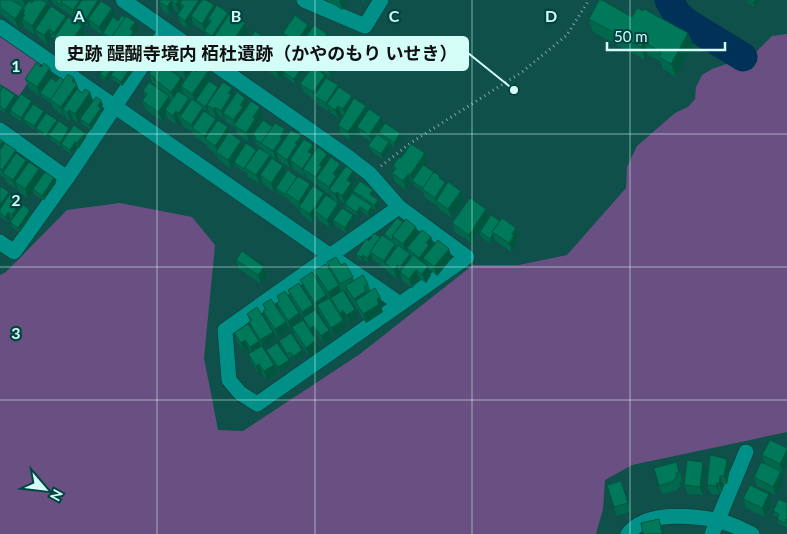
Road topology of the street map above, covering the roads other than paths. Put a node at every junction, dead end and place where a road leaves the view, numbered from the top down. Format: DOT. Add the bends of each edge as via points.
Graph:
graph roads {
  1 [pos="123,0"];
  2 [pos="304,0"];
  3 [pos="381,0"];
  4 [pos="0,27"];
  5 [pos="166,30"];
  6 [pos="115,105"];
  7 [pos="0,130"];
  8 [pos="67,178"];
  9 [pos="399,207"];
  10 [pos="0,242"];
  11 [pos="329,255"];
  12 [pos="400,304"];
  13 [pos="746,452"];
  14 [pos="715,527"];
  15 [pos="628,534"];
  16 [pos="752,534"];
  1 -- 5 [label="street"];
  2 -- 3 [label="street" via="365,26"];
  4 -- 6 [label="street"];
  5 -- 6 [label="street"];
  5 -- 9 [label="street" via="348,157 370,174"];
  6 -- 8 [label="street"];
  6 -- 11 [label="street"];
  7 -- 8 [label="street"];
  8 -- 10 [label="street" via="14,252"];
  9 -- 11 [label="street"];
  9 -- 12 [label="street" via="467,257"];
  11 -- 12 [label="street"];
  11 -- 12 [label="street" via="224,330 229,380 240,393 257,404"];
  13 -- 14 [label="street"];
  14 -- 15 [label="street" via="666,516 634,526"];
  14 -- 16 [label="street"];
}
